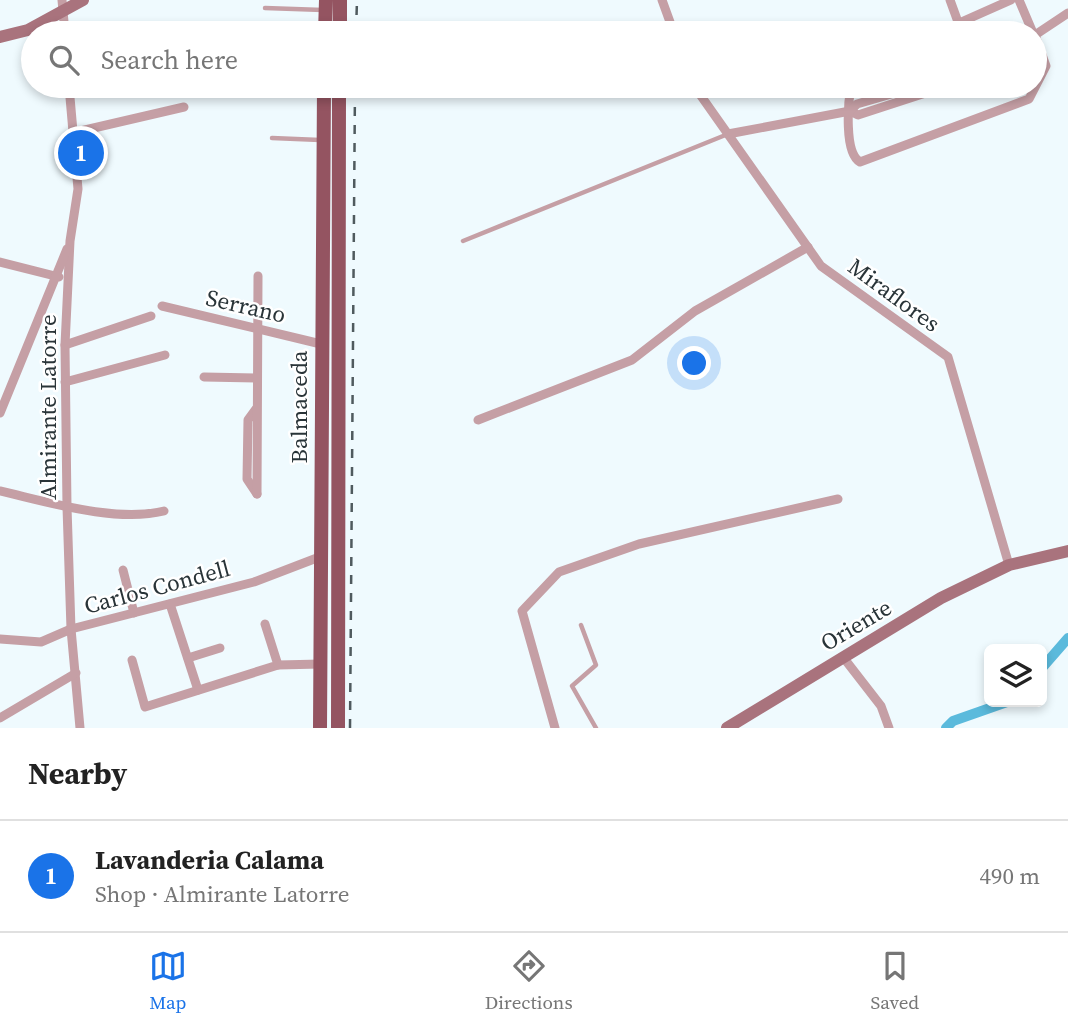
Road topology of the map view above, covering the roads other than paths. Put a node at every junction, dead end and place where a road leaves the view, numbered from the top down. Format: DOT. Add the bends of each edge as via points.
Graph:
graph roads {
  1 [pos="83,0"];
  2 [pos="340,0"];
  3 [pos="662,0"];
  4 [pos="950,0"];
  5 [pos="1011,0"];
  6 [pos="1018,0"];
  7 [pos="326,5"];
  8 [pos="63,6"];
  9 [pos="265,8"];
  10 [pos="1068,13"];
  11 [pos="41,21"];
  12 [pos="340,21"];
  13 [pos="670,21"];
  14 [pos="958,21"];
  15 [pos="964,21"];
  16 [pos="1028,21"];
  17 [pos="1047,27"];
  18 [pos="21,32"];
  19 [pos="0,37"];
  20 [pos="70,98"];
  21 [pos="324,98"];
  22 [pos="339,98"];
  23 [pos="702,98"];
  24 [pos="850,98"];
  25 [pos="878,98"];
  26 [pos="911,98"];
  27 [pos="1030,98"];
  28 [pos="184,107"];
  29 [pos="849,111"];
  30 [pos="72,133"];
  31 [pos="727,134"];
  32 [pos="272,138"];
  33 [pos="323,140"];
  34 [pos="70,241"];
  35 [pos="463,242"];
  36 [pos="808,247"];
  37 [pos="0,262"];
  38 [pos="55,276"];
  39 [pos="258,276"];
  40 [pos="67,279"];
  41 [pos="162,306"];
  42 [pos="151,316"];
  43 [pos="256,329"];
  44 [pos="321,344"];
  45 [pos="65,345"];
  46 [pos="165,355"];
  47 [pos="204,377"];
  48 [pos="256,378"];
  49 [pos="65,382"];
  50 [pos="256,409"];
  51 [pos="0,412"];
  52 [pos="478,420"];
  53 [pos="0,491"];
  54 [pos="838,499"];
  55 [pos="67,507"];
  56 [pos="163,511"];
  57 [pos="1068,551"];
  58 [pos="321,556"];
  59 [pos="1009,565"];
  60 [pos="123,570"];
  61 [pos="170,604"];
  62 [pos="134,613"];
  63 [pos="264,624"];
  64 [pos="581,625"];
  65 [pos="71,629"];
  66 [pos="0,639"];
  67 [pos="220,648"];
  68 [pos="843,657"];
  69 [pos="188,658"];
  70 [pos="132,660"];
  71 [pos="321,664"];
  72 [pos="278,665"];
  73 [pos="76,673"];
  74 [pos="198,690"];
  75 [pos="0,719"];
  76 [pos="316,727"];
  77 [pos="80,728"];
  78 [pos="338,728"];
  79 [pos="555,728"];
  80 [pos="596,728"];
  81 [pos="727,728"];
  82 [pos="889,728"];
  1 -- 8 [label="street"];
  2 -- 12 [label="main road"];
  3 -- 13 [label="street"];
  4 -- 14 [label="street"];
  5 -- 15 [label="street"];
  6 -- 16 [label="street"];
  7 -- 9 [label="lane"];
  8 -- 11 [label="street"];
  10 -- 17 [label="street"];
  18 -- 19 [label="street"];
  20 -- 30 [label="street, Almirante Latorre"];
  21 -- 33 [label="main road, Balmaceda"];
  22 -- 78 [label="main road, Balmaceda"];
  23 -- 31 [label="street, Miraflores"];
  24 -- 29 [label="street"];
  25 -- 29 [label="street"];
  26 -- 29 [label="street" via="859,115"];
  27 -- 29 [label="street" via="860,162 851,153"];
  28 -- 30 [label="street"];
  29 -- 31 [label="street"];
  30 -- 34 [label="street, Almirante Latorre" via="78,200"];
  31 -- 35 [label="lane"];
  31 -- 36 [label="street, Miraflores"];
  32 -- 33 [label="lane"];
  33 -- 44 [label="main road, Balmaceda"];
  34 -- 38 [label="street"];
  34 -- 40 [label="street, Almirante Latorre"];
  36 -- 52 [label="street" via="695,311 632,360"];
  36 -- 59 [label="street, Miraflores" via="821,266 948,357"];
  37 -- 38 [label="street"];
  38 -- 40 [label="street"];
  38 -- 51 [label="street"];
  39 -- 43 [label="street"];
  40 -- 45 [label="street, Almirante Latorre"];
  41 -- 43 [label="street, Serrano"];
  42 -- 45 [label="street"];
  43 -- 44 [label="street, Serrano"];
  43 -- 48 [label="street"];
  44 -- 58 [label="main road, Balmaceda"];
  45 -- 49 [label="street, Almirante Latorre"];
  46 -- 49 [label="street"];
  47 -- 48 [label="street"];
  48 -- 50 [label="street"];
  49 -- 55 [label="street, Almirante Latorre"];
  50 -- 50 [label="street" via="257,482 257,494 247,479 248,420"];
  53 -- 55 [label="street"];
  54 -- 79 [label="street" via="639,544 559,572 522,611"];
  55 -- 56 [label="street" via="147,515"];
  55 -- 65 [label="street, Almirante Latorre"];
  57 -- 59 [label="street, Oriente"];
  58 -- 61 [label="street, Carlos Condell" via="254,582"];
  58 -- 71 [label="main road, Balmaceda"];
  59 -- 68 [label="street, Oriente" via="941,598"];
  60 -- 62 [label="street"];
  61 -- 62 [label="street, Carlos Condell"];
  61 -- 69 [label="street"];
  62 -- 65 [label="street, Carlos Condell"];
  63 -- 72 [label="street"];
  64 -- 80 [label="lane" via="596,665 572,686"];
  65 -- 66 [label="street, Carlos Condell" via="41,642"];
  65 -- 73 [label="street, Almirante Latorre"];
  67 -- 69 [label="street"];
  68 -- 81 [label="street, Oriente"];
  68 -- 82 [label="street" via="881,706"];
  69 -- 74 [label="street"];
  70 -- 74 [label="street" via="145,707"];
  71 -- 72 [label="street"];
  71 -- 76 [label="main road, Balmaceda"];
  72 -- 74 [label="street"];
  73 -- 75 [label="street"];
  73 -- 77 [label="street, Almirante Latorre"];
}
